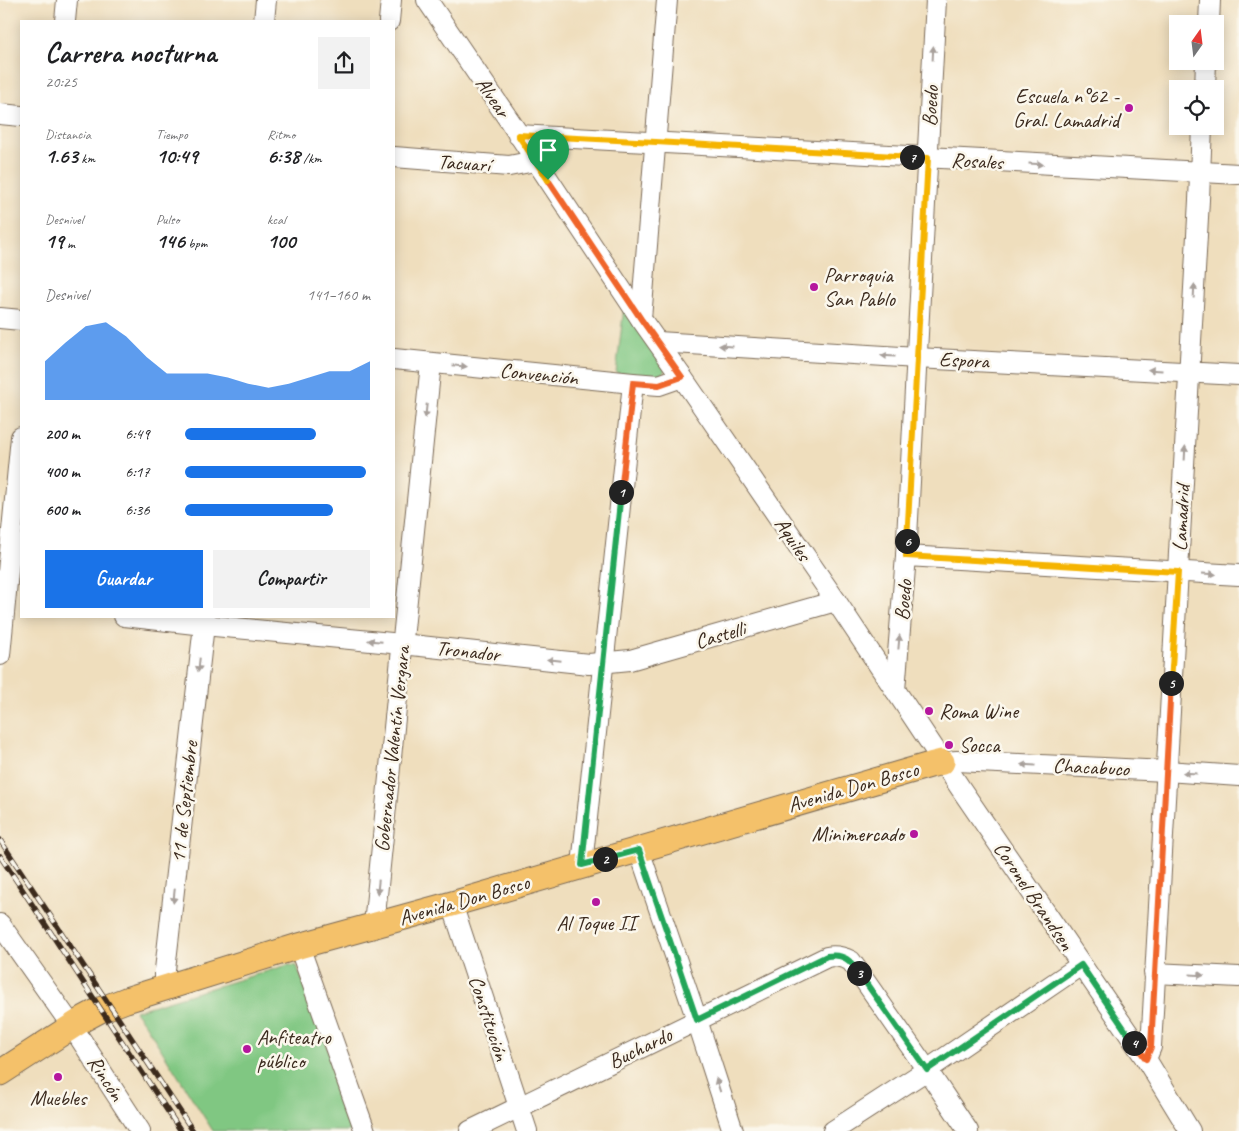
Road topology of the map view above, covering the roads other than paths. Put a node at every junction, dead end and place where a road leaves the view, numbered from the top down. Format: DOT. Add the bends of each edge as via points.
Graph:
graph roads {
  1 [pos="67,0"];
  2 [pos="266,0"];
  3 [pos="391,0"];
  4 [pos="427,0"];
  5 [pos="667,0"];
  6 [pos="936,0"];
  7 [pos="1210,0"];
  8 [pos="1209,15"];
  9 [pos="65,20"];
  10 [pos="264,20"];
  11 [pos="390,20"];
  12 [pos="0,114"];
  13 [pos="20,116"];
  14 [pos="518,135"];
  15 [pos="1202,135"];
  16 [pos="656,142"];
  17 [pos="395,157"];
  18 [pos="928,158"];
  19 [pos="535,161"];
  20 [pos="1200,173"];
  21 [pos="1239,174"];
  22 [pos="0,318"];
  23 [pos="641,319"];
  24 [pos="20,320"];
  25 [pos="658,342"];
  26 [pos="917,358"];
  27 [pos="395,359"];
  28 [pos="431,363"];
  29 [pos="1189,372"];
  30 [pos="1239,375"];
  31 [pos="682,377"];
  32 [pos="633,383"];
  33 [pos="20,451"];
  34 [pos="906,556"];
  35 [pos="1178,572"];
  36 [pos="1239,575"];
  37 [pos="836,601"];
  38 [pos="9,603"];
  39 [pos="156,618"];
  40 [pos="204,621"];
  41 [pos="402,644"];
  42 [pos="0,655"];
  43 [pos="603,663"];
  44 [pos="895,690"];
  45 [pos="942,762"];
  46 [pos="1166,771"];
  47 [pos="1239,776"];
  48 [pos="639,850"];
  49 [pos="582,865"];
  50 [pos="452,904"];
  51 [pos="0,924"];
  52 [pos="374,925"];
  53 [pos="299,946"];
  54 [pos="1081,965"];
  55 [pos="1154,972"];
  56 [pos="1239,977"];
  57 [pos="165,988"];
  58 [pos="697,1020"];
  59 [pos="72,1026"];
  60 [pos="1146,1059"];
  61 [pos="927,1070"];
  62 [pos="0,1073"];
  63 [pos="519,1107"];
  64 [pos="140,1131"];
  65 [pos="365,1131"];
  66 [pos="470,1131"];
  67 [pos="527,1131"];
  68 [pos="733,1131"];
  69 [pos="833,1131"];
  70 [pos="968,1131"];
  71 [pos="1190,1131"];
  1 -- 9 [label="street"];
  2 -- 10 [label="street"];
  3 -- 11 [label="street"];
  4 -- 14 [label="street, Alvear"];
  5 -- 16 [label="street"];
  18 -- 6 [label="street, Boedo, one-way"];
  7 -- 8 [label="street"];
  12 -- 13 [label="street"];
  14 -- 16 [label="street"];
  14 -- 19 [label="street, Alvear"];
  15 -- 20 [label="street, Lamadrid"];
  16 -- 18 [label="street, Rosales"];
  16 -- 23 [label="street"];
  17 -- 19 [label="street, Tacuarí" via="509,166"];
  18 -- 20 [label="street, Rosales, one-way"];
  18 -- 26 [label="street, Boedo"];
  19 -- 23 [label="street, Alvear"];
  20 -- 21 [label="street, Rosales"];
  29 -- 20 [label="street, Lamadrid, one-way"];
  22 -- 24 [label="street"];
  23 -- 25 [label="street, Aquiles"];
  26 -- 25 [label="street, Espora, one-way"];
  25 -- 31 [label="street, Aquiles"];
  29 -- 26 [label="street, Espora, one-way"];
  26 -- 34 [label="street, Boedo"];
  27 -- 28 [label="street, Convención"];
  28 -- 32 [label="street, Convención, one-way"];
  28 -- 41 [label="street, Gobernador Valentín Vergara, one-way"];
  29 -- 30 [label="street, Espora"];
  35 -- 29 [label="street, Lamadrid, one-way"];
  31 -- 32 [label="street, Convención" via="659,385"];
  31 -- 37 [label="street, Aquiles"];
  32 -- 43 [label="street"];
  33 -- 38 [label="street"];
  34 -- 35 [label="street"];
  44 -- 34 [label="street, Boedo, one-way"];
  35 -- 36 [label="street, one-way"];
  35 -- 46 [label="street, Lamadrid"];
  37 -- 43 [label="street, Castelli" via="630,660"];
  37 -- 44 [label="street, Aquiles"];
  38 -- 42 [label="street"];
  39 -- 40 [label="street, Tronador"];
  41 -- 40 [label="street, Tronador, one-way"];
  40 -- 57 [label="street, 11 de Septiembre, one-way"];
  43 -- 41 [label="street, Tronador, one-way"];
  41 -- 52 [label="street, Gobernador Valentín Vergara, one-way"];
  43 -- 49 [label="street"];
  44 -- 45 [label="street, Aquiles"];
  46 -- 45 [label="street, Chacabuco, one-way"];
  45 -- 48 [label="main road, Avenida Don Bosco"];
  45 -- 54 [label="street, Coronel Brandsen"];
  47 -- 46 [label="street, Chacabuco, one-way"];
  46 -- 55 [label="street, Lamadrid"];
  48 -- 49 [label="main road, Avenida Don Bosco"];
  48 -- 58 [label="street"];
  49 -- 50 [label="main road, Avenida Don Bosco"];
  50 -- 52 [label="main road, Avenida Don Bosco"];
  50 -- 63 [label="street, Constitución"];
  51 -- 59 [label="street, Rincón"];
  52 -- 53 [label="main road, Avenida Don Bosco"];
  53 -- 57 [label="main road, Avenida Don Bosco"];
  53 -- 65 [label="street"];
  54 -- 60 [label="street, Coronel Brandsen"];
  54 -- 61 [label="street"];
  55 -- 56 [label="street, one-way"];
  55 -- 60 [label="street, Lamadrid" via="1151,1047"];
  57 -- 59 [label="main road, Avenida Don Bosco" via="110,1006"];
  58 -- 61 [label="street, Buchardo" via="827,956 838,956 851,961"];
  58 -- 63 [label="street, Buchardo"];
  68 -- 58 [label="street, one-way"];
  59 -- 62 [label="main road, Avenida Don Bosco"];
  59 -- 64 [label="street, Rincón"];
  60 -- 71 [label="street, Coronel Brandsen"];
  61 -- 69 [label="street"];
  61 -- 70 [label="street"];
  63 -- 66 [label="street, Buchardo"];
  63 -- 67 [label="street, Constitución"];
}
